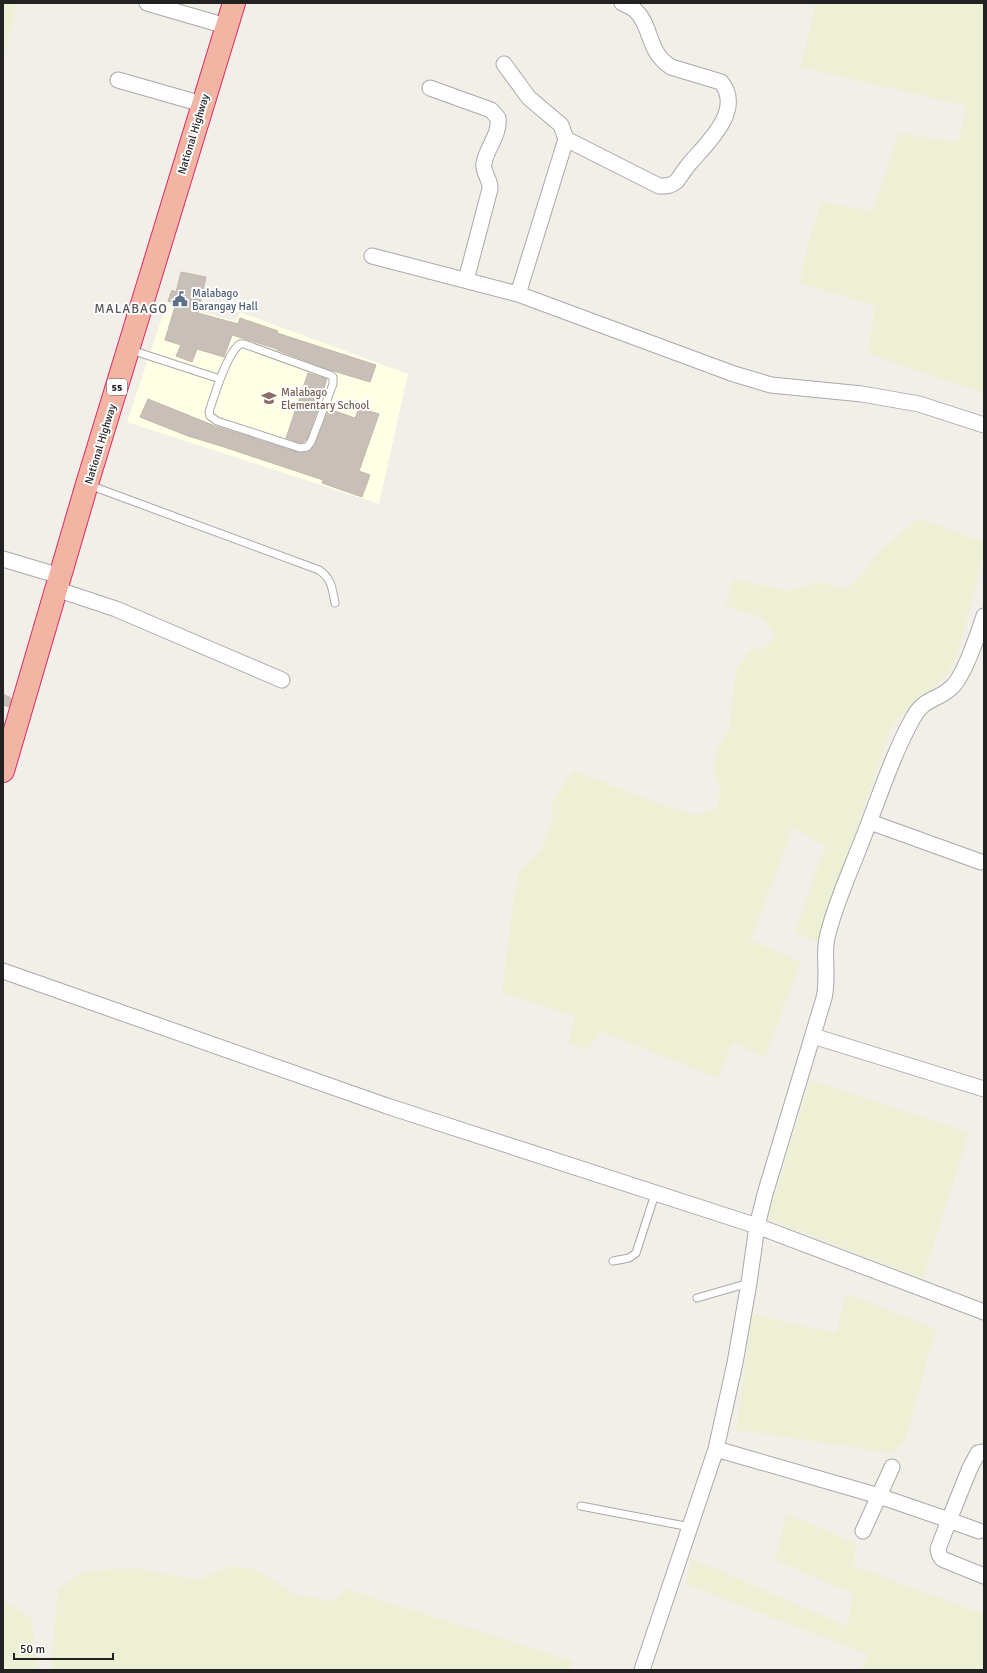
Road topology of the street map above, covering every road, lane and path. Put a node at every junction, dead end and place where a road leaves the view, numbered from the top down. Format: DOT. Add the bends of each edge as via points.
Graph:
graph roads {
  1 [pos="147,3"];
  2 [pos="234,3"];
  3 [pos="622,3"];
  4 [pos="226,26"];
  5 [pos="504,64"];
  6 [pos="118,80"];
  7 [pos="430,88"];
  8 [pos="202,104"];
  9 [pos="566,139"];
  10 [pos="372,256"];
  11 [pos="466,280"];
  12 [pos="518,294"];
  13 [pos="129,350"];
  14 [pos="220,379"];
  15 [pos="984,425"];
  16 [pos="87,484"];
  17 [pos="3,559"];
  18 [pos="58,582"];
  19 [pos="336,602"];
  20 [pos="984,616"];
  21 [pos="282,680"];
  22 [pos="3,771"];
  23 [pos="870,822"];
  24 [pos="981,862"];
  25 [pos="3,971"];
  26 [pos="813,1036"];
  27 [pos="984,1089"];
  28 [pos="655,1194"];
  29 [pos="757,1226"];
  30 [pos="613,1262"];
  31 [pos="749,1283"];
  32 [pos="697,1298"];
  33 [pos="984,1312"];
  34 [pos="716,1449"];
  35 [pos="984,1452"];
  36 [pos="892,1466"];
  37 [pos="879,1496"];
  38 [pos="581,1506"];
  39 [pos="950,1520"];
  40 [pos="690,1527"];
  41 [pos="863,1531"];
  42 [pos="979,1531"];
  43 [pos="984,1576"];
  44 [pos="642,1670"];
  1 -- 4 [label="street"];
  2 -- 4 [label="highway, National Highway / 55"];
  3 -- 9 [label="street" via="637,11 658,56 664,62 721,82 727,92 726,113 713,137 677,181 667,186 659,186"];
  4 -- 8 [label="highway, National Highway / 55"];
  5 -- 9 [label="street" via="529,98 561,125"];
  6 -- 8 [label="street"];
  7 -- 11 [label="street" via="491,110 498,118 497,130 484,162 490,189"];
  8 -- 13 [label="highway, National Highway / 55"];
  9 -- 12 [label="street"];
  10 -- 11 [label="street"];
  11 -- 12 [label="street"];
  12 -- 15 [label="street" via="734,374 771,384 862,394 919,404"];
  13 -- 14 [label="lane"];
  13 -- 16 [label="highway, National Highway / 55"];
  14 -- 14 [label="lane" via="209,412 212,418 304,449 311,442 334,380 330,375 244,344 237,346"];
  16 -- 18 [label="highway, National Highway / 55"];
  16 -- 19 [label="lane" via="319,570 327,576"];
  17 -- 18 [label="street"];
  18 -- 21 [label="street"];
  18 -- 22 [label="highway, National Highway / 55"];
  20 -- 23 [label="street" via="978,636 953,687 925,702 913,716"];
  23 -- 24 [label="street"];
  23 -- 26 [label="street" via="829,932 826,949 827,984"];
  25 -- 28 [label="street" via="387,1106"];
  26 -- 27 [label="street"];
  26 -- 29 [label="street"];
  28 -- 29 [label="street"];
  28 -- 30 [label="lane" via="636,1253 630,1258"];
  29 -- 31 [label="street"];
  29 -- 33 [label="street"];
  31 -- 32 [label="lane"];
  31 -- 34 [label="street"];
  34 -- 37 [label="street"];
  34 -- 40 [label="street"];
  35 -- 39 [label="street" via="978,1454 970,1468"];
  36 -- 37 [label="street"];
  37 -- 39 [label="street"];
  37 -- 41 [label="street"];
  38 -- 40 [label="lane"];
  39 -- 42 [label="street"];
  39 -- 43 [label="street" via="938,1549 939,1554 942,1558"];
  40 -- 44 [label="street"];
}
